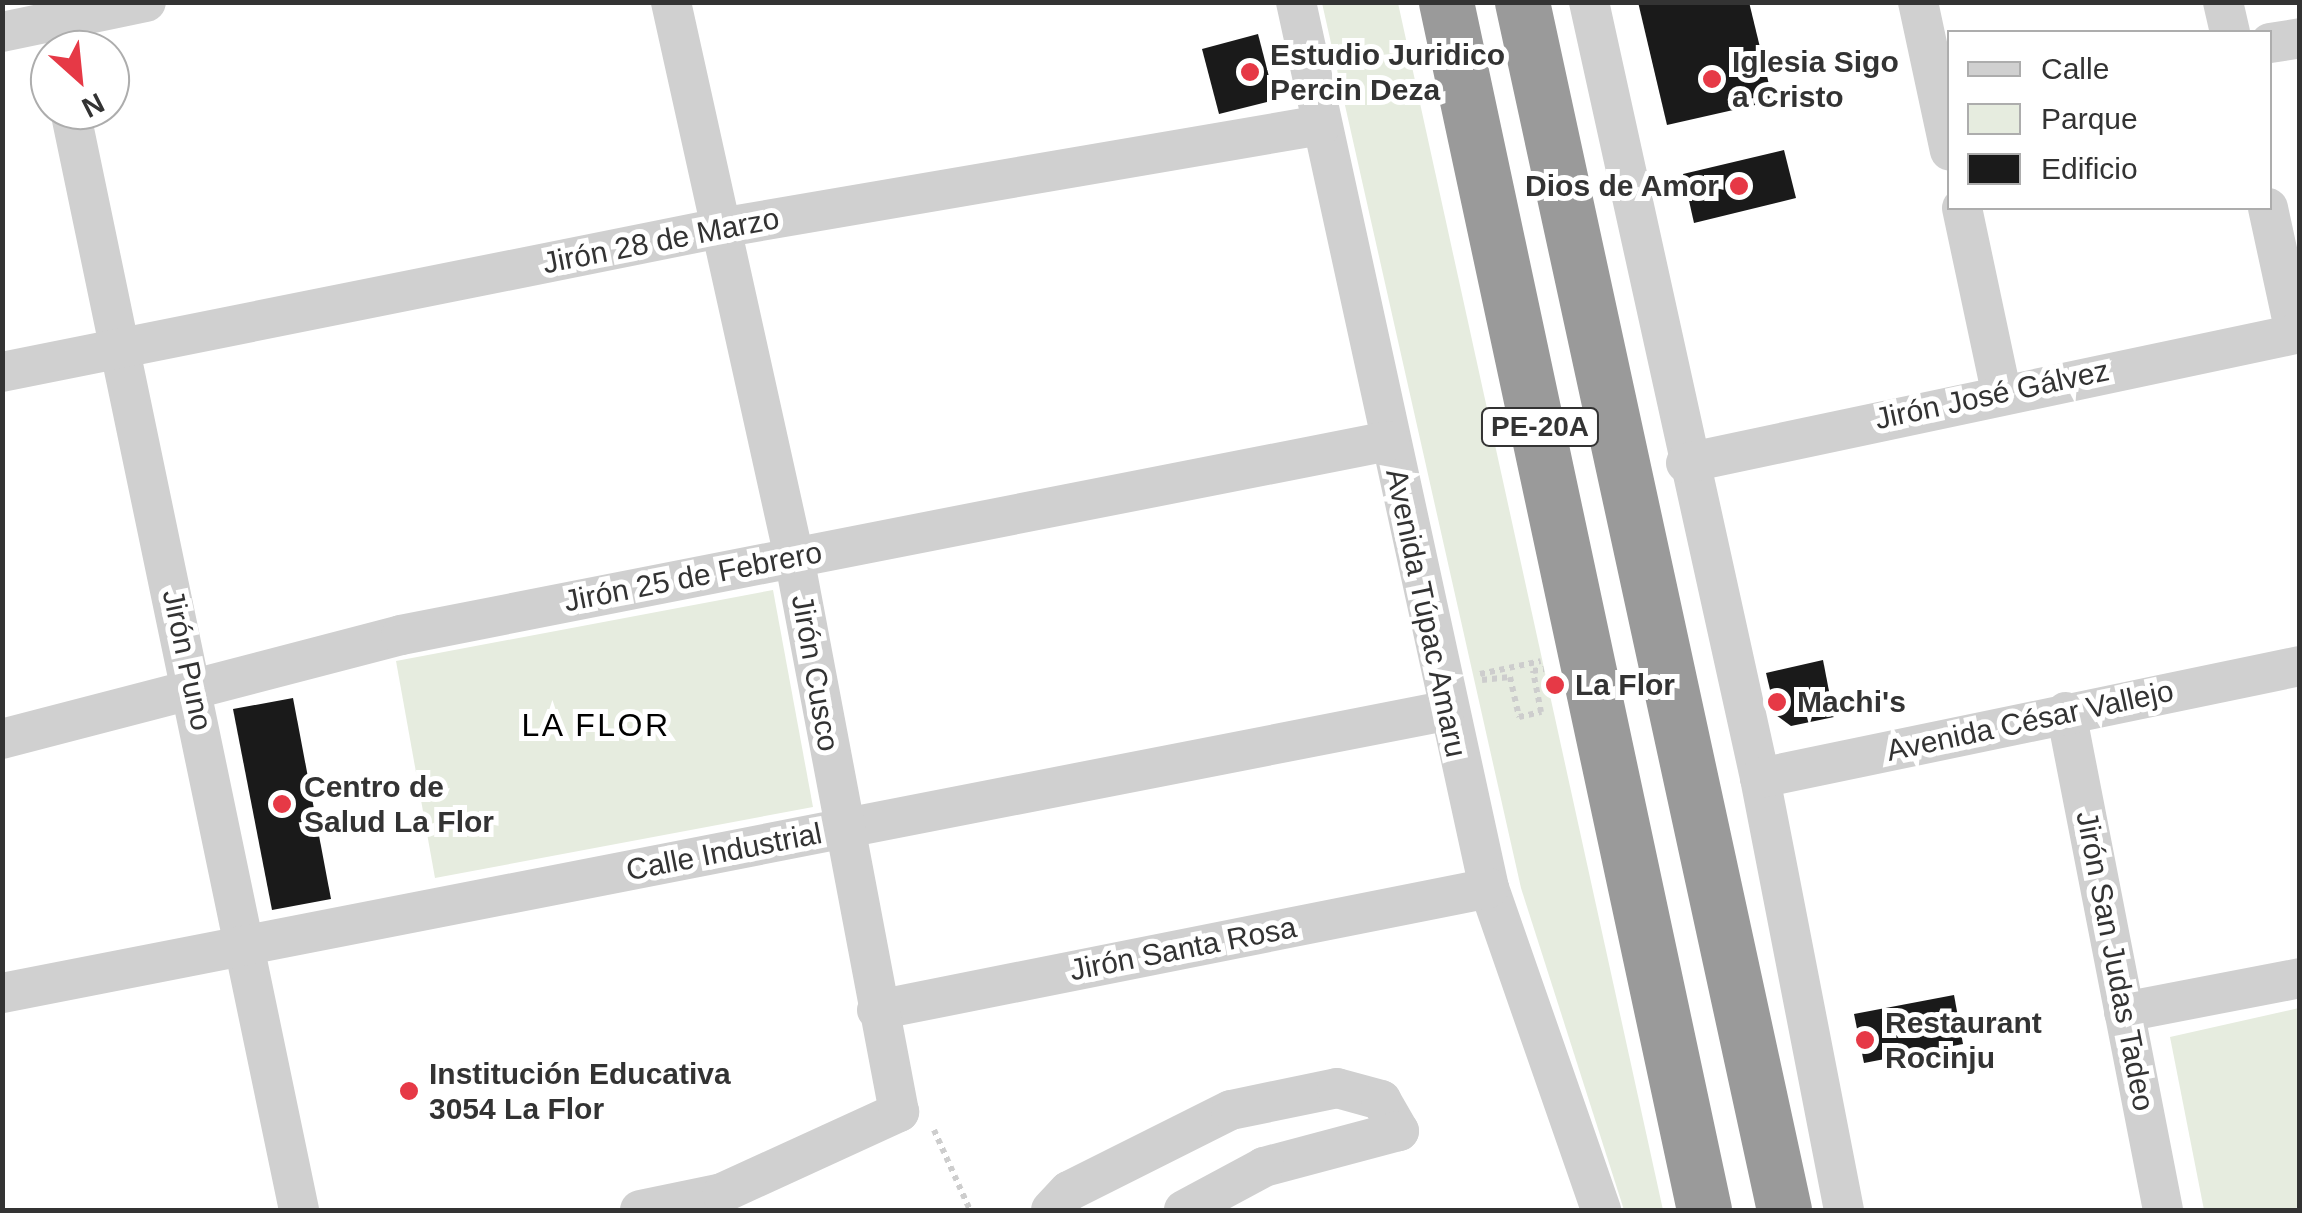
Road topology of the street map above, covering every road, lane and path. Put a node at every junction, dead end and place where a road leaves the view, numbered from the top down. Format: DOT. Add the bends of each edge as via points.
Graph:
graph roads {
  1 [pos="146,2"];
  2 [pos="670,2"];
  3 [pos="1296,2"];
  4 [pos="1446,2"];
  5 [pos="1522,2"];
  6 [pos="1588,2"];
  7 [pos="1918,2"];
  8 [pos="2223,2"];
  9 [pos="52,25"];
  10 [pos="2230,30"];
  11 [pos="2,32"];
  12 [pos="2300,38"];
  13 [pos="2272,42"];
  14 [pos="1321,124"];
  15 [pos="74,130"];
  16 [pos="1947,137"];
  17 [pos="1962,210"];
  18 [pos="2268,210"];
  19 [pos="720,228"];
  20 [pos="2297,333"];
  21 [pos="120,348"];
  22 [pos="2,372"];
  23 [pos="2001,391"];
  24 [pos="1389,441"];
  25 [pos="1686,463"];
  26 [pos="794,557"];
  27 [pos="1543,660"];
  28 [pos="2300,666"];
  29 [pos="195,694"];
  30 [pos="1445,710"];
  31 [pos="2066,712"];
  32 [pos="2,739"];
  33 [pos="1760,778"];
  34 [pos="844,828"];
  35 [pos="1489,888"];
  36 [pos="244,946"];
  37 [pos="2300,978"];
  38 [pos="2,992"];
  39 [pos="878,1010"];
  40 [pos="2124,1012"];
  41 [pos="899,1112"];
  42 [pos="724,1202"];
  43 [pos="298,1210"];
  44 [pos="640,1210"];
  45 [pos="970,1210"];
  46 [pos="1051,1210"];
  47 [pos="1184,1210"];
  48 [pos="1601,1210"];
  49 [pos="1704,1210"];
  50 [pos="1784,1210"];
  51 [pos="1844,1210"];
  52 [pos="2162,1210"];
  1 -- 9 [label="street"];
  2 -- 19 [label="street, Jirón Cusco"];
  3 -- 14 [label="street, Avenida Túpac Amaru"];
  4 -- 49 [label="highway, PE-20A"];
  5 -- 50 [label="highway, PE-20A"];
  6 -- 25 [label="street"];
  7 -- 16 [label="street"];
  8 -- 10 [label="street"];
  9 -- 11 [label="street"];
  12 -- 13 [label="street"];
  14 -- 19 [label="street, Jirón 28 de Marzo"];
  14 -- 24 [label="street, Avenida Túpac Amaru"];
  15 -- 21 [label="street, Jirón Puno"];
  17 -- 23 [label="street"];
  18 -- 20 [label="street"];
  19 -- 21 [label="street, Jirón 28 de Marzo"];
  19 -- 26 [label="street, Jirón Cusco"];
  20 -- 23 [label="street, Jirón José Gálvez"];
  21 -- 22 [label="street, Jirón 28 de Marzo"];
  21 -- 29 [label="street, Jirón Puno"];
  23 -- 25 [label="street, Jirón José Gálvez"];
  24 -- 26 [label="street, Jirón 25 de Febrero"];
  24 -- 30 [label="street, Avenida Túpac Amaru"];
  25 -- 33 [label="street"];
  26 -- 29 [label="street, Jirón 25 de Febrero" via="400,635"];
  26 -- 34 [label="street, Jirón Cusco"];
  27 -- 27 [label="path" via="1533,671 1541,712 1519,716 1510,676 1482,682 1480,674"];
  28 -- 31 [label="street, Avenida César Vallejo"];
  29 -- 32 [label="street, Jirón 25 de Febrero"];
  29 -- 36 [label="street, Jirón Puno"];
  30 -- 34 [label="street, Calle Industrial"];
  30 -- 35 [label="street, Avenida Túpac Amaru"];
  31 -- 33 [label="street, Avenida César Vallejo"];
  31 -- 40 [label="street, Jirón San Judas Tadeo"];
  33 -- 51 [label="street"];
  34 -- 36 [label="street, Calle Industrial"];
  34 -- 39 [label="street, Jirón Cusco"];
  35 -- 39 [label="street, Jirón Santa Rosa"];
  35 -- 48 [label="street, Avenida Túpac Amaru"];
  36 -- 38 [label="street, Calle Industrial"];
  36 -- 43 [label="street, Jirón Puno"];
  37 -- 40 [label="street"];
  39 -- 41 [label="street, Jirón Cusco"];
  40 -- 52 [label="street, Jirón San Judas Tadeo"];
  41 -- 42 [label="street"];
  41 -- 45 [label="path" via="932,1126"];
  42 -- 44 [label="street"];
  46 -- 47 [label="street" via="1069,1191 1231,1110 1337,1088 1382,1100 1399,1131 1264,1167"];
}
